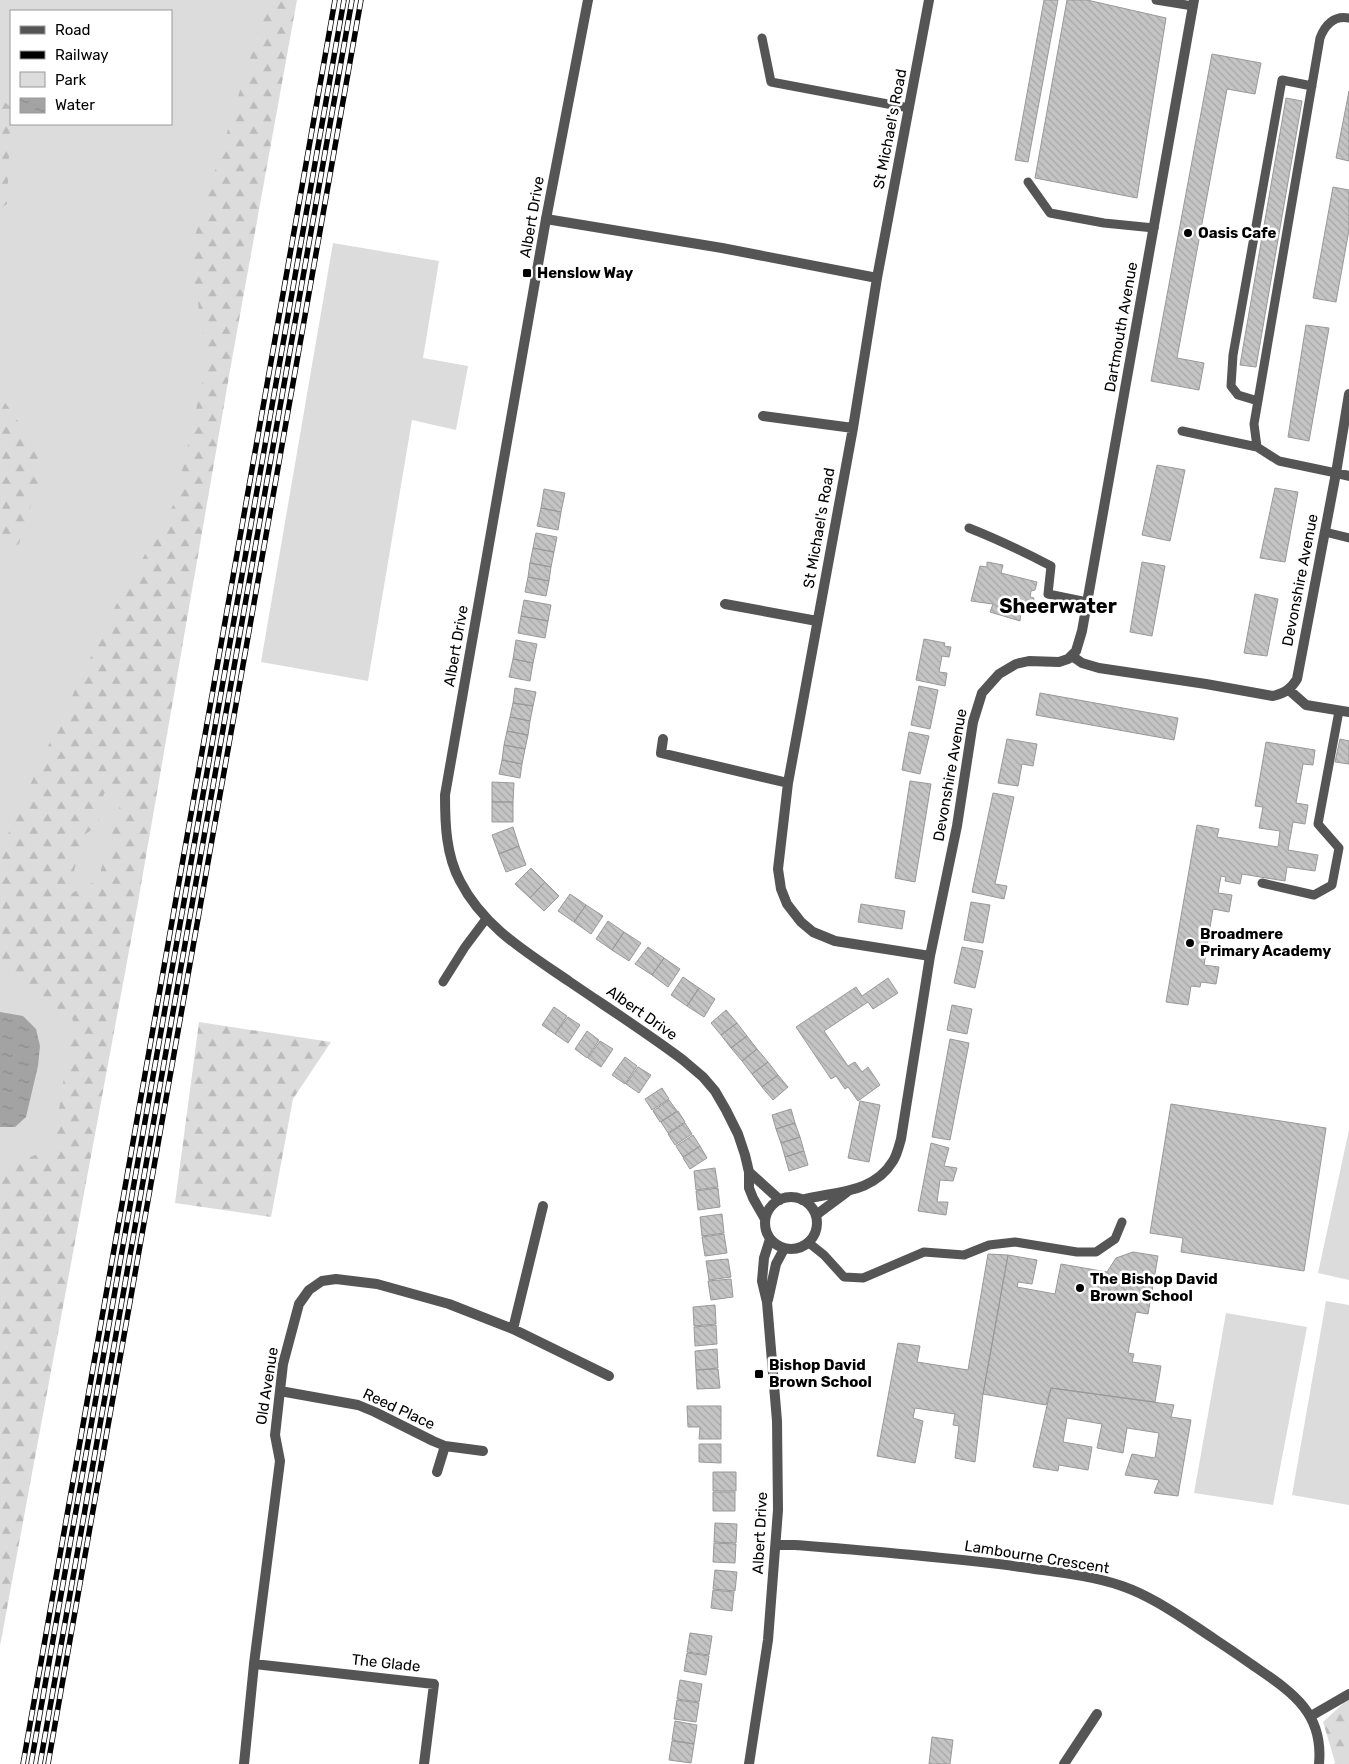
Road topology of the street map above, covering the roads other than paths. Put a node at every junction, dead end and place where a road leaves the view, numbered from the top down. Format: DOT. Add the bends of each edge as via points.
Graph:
graph roads {
  1 [pos="588,0"];
  2 [pos="929,0"];
  3 [pos="1156,0"];
  4 [pos="1194,3"];
  5 [pos="1349,18"];
  6 [pos="762,38"];
  7 [pos="1312,86"];
  8 [pos="909,108"];
  9 [pos="1028,182"];
  10 [pos="546,219"];
  11 [pos="1154,228"];
  12 [pos="877,278"];
  13 [pos="1349,394"];
  14 [pos="1258,401"];
  15 [pos="762,416"];
  16 [pos="853,428"];
  17 [pos="1182,431"];
  18 [pos="1257,447"];
  19 [pos="1336,474"];
  20 [pos="1349,476"];
  21 [pos="970,528"];
  22 [pos="1325,532"];
  23 [pos="1349,538"];
  24 [pos="1087,602"];
  25 [pos="725,604"];
  26 [pos="817,621"];
  27 [pos="1072,656"];
  28 [pos="1289,690"];
  29 [pos="1344,712"];
  30 [pos="663,739"];
  31 [pos="788,783"];
  32 [pos="1262,883"];
  33 [pos="486,919"];
  34 [pos="930,956"];
  35 [pos="442,982"];
  36 [pos="749,1172"];
  37 [pos="847,1192"];
  38 [pos="780,1200"];
  39 [pos="802,1200"];
  40 [pos="543,1206"];
  41 [pos="816,1215"];
  42 [pos="765,1219"];
  43 [pos="1122,1222"];
  44 [pos="770,1239"];
  45 [pos="809,1243"];
  46 [pos="784,1249"];
  47 [pos="767,1302"];
  48 [pos="513,1328"];
  49 [pos="609,1376"];
  50 [pos="280,1391"];
  51 [pos="446,1446"];
  52 [pos="482,1451"];
  53 [pos="437,1472"];
  54 [pos="776,1545"];
  55 [pos="254,1664"];
  56 [pos="1349,1694"];
  57 [pos="1097,1714"];
  58 [pos="1311,1716"];
  59 [pos="244,1764"];
  60 [pos="424,1764"];
  61 [pos="749,1764"];
  62 [pos="1064,1764"];
  63 [pos="1319,1764"];
  1 -- 10 [label="street, Albert Drive"];
  2 -- 8 [label="street, St Michael's Road"];
  3 -- 4 [label="lane"];
  4 -- 11 [label="street, Dartmouth Avenue"];
  5 -- 7 [label="lane" via="1337,18 1322,33"];
  6 -- 8 [label="lane" via="771,82"];
  7 -- 14 [label="lane"];
  7 -- 14 [label="lane" via="1282,80 1233,355 1231,386 1238,395"];
  8 -- 12 [label="street, St Michael's Road"];
  9 -- 11 [label="lane" via="1050,213"];
  10 -- 12 [label="street"];
  10 -- 33 [label="street, Albert Drive" via="445,795 451,859 459,880"];
  11 -- 24 [label="street, Dartmouth Avenue"];
  12 -- 16 [label="street, St Michael's Road"];
  13 -- 19 [label="street, Devonshire Avenue"];
  14 -- 18 [label="lane" via="1254,424"];
  15 -- 16 [label="street"];
  16 -- 26 [label="street, St Michael's Road"];
  17 -- 18 [label="lane"];
  18 -- 19 [label="lane" via="1279,461"];
  19 -- 20 [label="street"];
  19 -- 22 [label="street, Devonshire Avenue"];
  21 -- 24 [label="lane" via="1051,566 1048,594"];
  22 -- 23 [label="lane"];
  22 -- 28 [label="street, Devonshire Avenue" via="1297,679"];
  24 -- 27 [label="street, Dartmouth Avenue" via="1078,646"];
  25 -- 26 [label="street"];
  26 -- 31 [label="street, St Michael's Road"];
  27 -- 28 [label="street" via="1099,668 1273,696"];
  27 -- 34 [label="street, Devonshire Avenue" via="1059,662 1016,664 999,674 982,693"];
  28 -- 29 [label="street" via="1306,705"];
  29 -- 32 [label="lane" via="1318,824 1340,848 1332,884 1314,894"];
  30 -- 31 [label="street" via="661,753"];
  31 -- 34 [label="street, St Michael's Road" via="778,869 781,889 795,915 813,932 826,938"];
  33 -- 35 [label="lane"];
  33 -- 36 [label="street, Albert Drive" via="511,941 660,1043 703,1077 715,1091 738,1134"];
  34 -- 37 [label="street, Devonshire Avenue" via="901,1139 894,1160 880,1177"];
  36 -- 38 [label="street"];
  36 -- 42 [label="street, Albert Drive" via="749,1188"];
  37 -- 39 [label="street, Devonshire Avenue"];
  37 -- 41 [label="street, Devonshire Avenue"];
  38 -- 39 [label="street" via="791,1197"];
  38 -- 42 [label="street" via="770,1208"];
  39 -- 41 [label="street"];
  40 -- 48 [label="street"];
  41 -- 45 [label="street" via="815,1235"];
  42 -- 44 [label="street"];
  43 -- 45 [label="lane" via="1115,1239 1096,1252 1015,1242 989,1245 964,1255 924,1252 863,1278 844,1277"];
  44 -- 46 [label="street"];
  44 -- 47 [label="street, Albert Drive" via="762,1280"];
  45 -- 46 [label="street" via="801,1248"];
  46 -- 47 [label="street, Albert Drive" via="776,1264"];
  47 -- 54 [label="street, Albert Drive" via="777,1421"];
  48 -- 49 [label="street, Old Avenue"];
  48 -- 50 [label="street, Old Avenue" via="448,1304 377,1284 336,1279 322,1281 309,1290 299,1304 283,1364"];
  50 -- 51 [label="street, Reed Place" via="358,1405"];
  50 -- 55 [label="street, Old Avenue" via="275,1436 280,1461"];
  51 -- 52 [label="street, Reed Place"];
  51 -- 53 [label="street, Reed Place"];
  54 -- 58 [label="street, Lambourne Crescent" via="968,1560 1058,1572 1122,1586 1176,1614 1254,1666 1295,1697"];
  54 -- 61 [label="street, Albert Drive" via="768,1640"];
  55 -- 59 [label="street, Old Avenue"];
  55 -- 60 [label="street, The Glade" via="434,1684"];
  56 -- 58 [label="street"];
  57 -- 62 [label="street"];
  58 -- 63 [label="street, Lambourne Crescent" via="1319,1738"];
}
